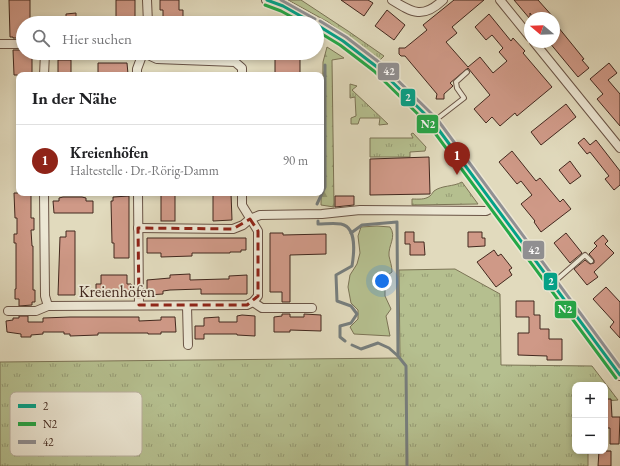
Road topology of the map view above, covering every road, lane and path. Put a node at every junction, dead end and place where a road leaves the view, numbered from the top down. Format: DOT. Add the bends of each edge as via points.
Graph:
graph roads {
  1 [pos="147,0"];
  2 [pos="267,0"];
  3 [pos="392,0"];
  4 [pos="443,0"];
  5 [pos="500,0"];
  6 [pos="148,16"];
  7 [pos="301,16"];
  8 [pos="324,29"];
  9 [pos="524,30"];
  10 [pos="0,44"];
  11 [pos="16,44"];
  12 [pos="539,48"];
  13 [pos="44,60"];
  14 [pos="141,60"];
  15 [pos="183,60"];
  16 [pos="44,72"];
  17 [pos="137,72"];
  18 [pos="242,72"];
  19 [pos="467,72"];
  20 [pos="433,122"];
  21 [pos="620,148"];
  22 [pos="44,196"];
  23 [pos="138,196"];
  24 [pos="242,196"];
  25 [pos="496,206"];
  26 [pos="250,219"];
  27 [pos="138,228"];
  28 [pos="591,261"];
  29 [pos="553,283"];
  30 [pos="253,302"];
  31 [pos="139,305"];
  32 [pos="48,306"];
  33 [pos="186,306"];
  34 [pos="312,308"];
  35 [pos="8,311"];
  36 [pos="188,345"];
  37 [pos="620,375"];
  1 -- 6 [label="street"];
  2 -- 7 [label="street"];
  3 -- 4 [label="street" via="417,13 434,8"];
  5 -- 9 [label="street"];
  8 -- 20 [label="street" via="378,67"];
  10 -- 11 [label="street"];
  12 -- 21 [label="street"];
  13 -- 16 [label="street"];
  14 -- 17 [label="street"];
  15 -- 18 [label="street" via="235,62 242,68"];
  19 -- 20 [label="lane" via="456,82 456,88 464,98"];
  20 -- 25 [label="street"];
  22 -- 32 [label="street" via="45,296"];
  23 -- 27 [label="street"];
  24 -- 26 [label="street" via="242,205"];
  25 -- 26 [label="street" via="486,211 360,210 322,214 260,215"];
  25 -- 29 [label="street"];
  26 -- 27 [label="street" via="233,229"];
  26 -- 30 [label="street" via="258,231 258,296"];
  27 -- 31 [label="street"];
  28 -- 29 [label="lane" via="586,254"];
  29 -- 37 [label="street"];
  30 -- 33 [label="street, Kreienhöfen" via="247,305"];
  30 -- 34 [label="street, Kreienhöfen" via="262,308"];
  31 -- 32 [label="street, Kreienhöfen"];
  31 -- 33 [label="street, Kreienhöfen"];
  32 -- 35 [label="street, Kreienhöfen" via="36,311"];
  33 -- 36 [label="street"];
}
